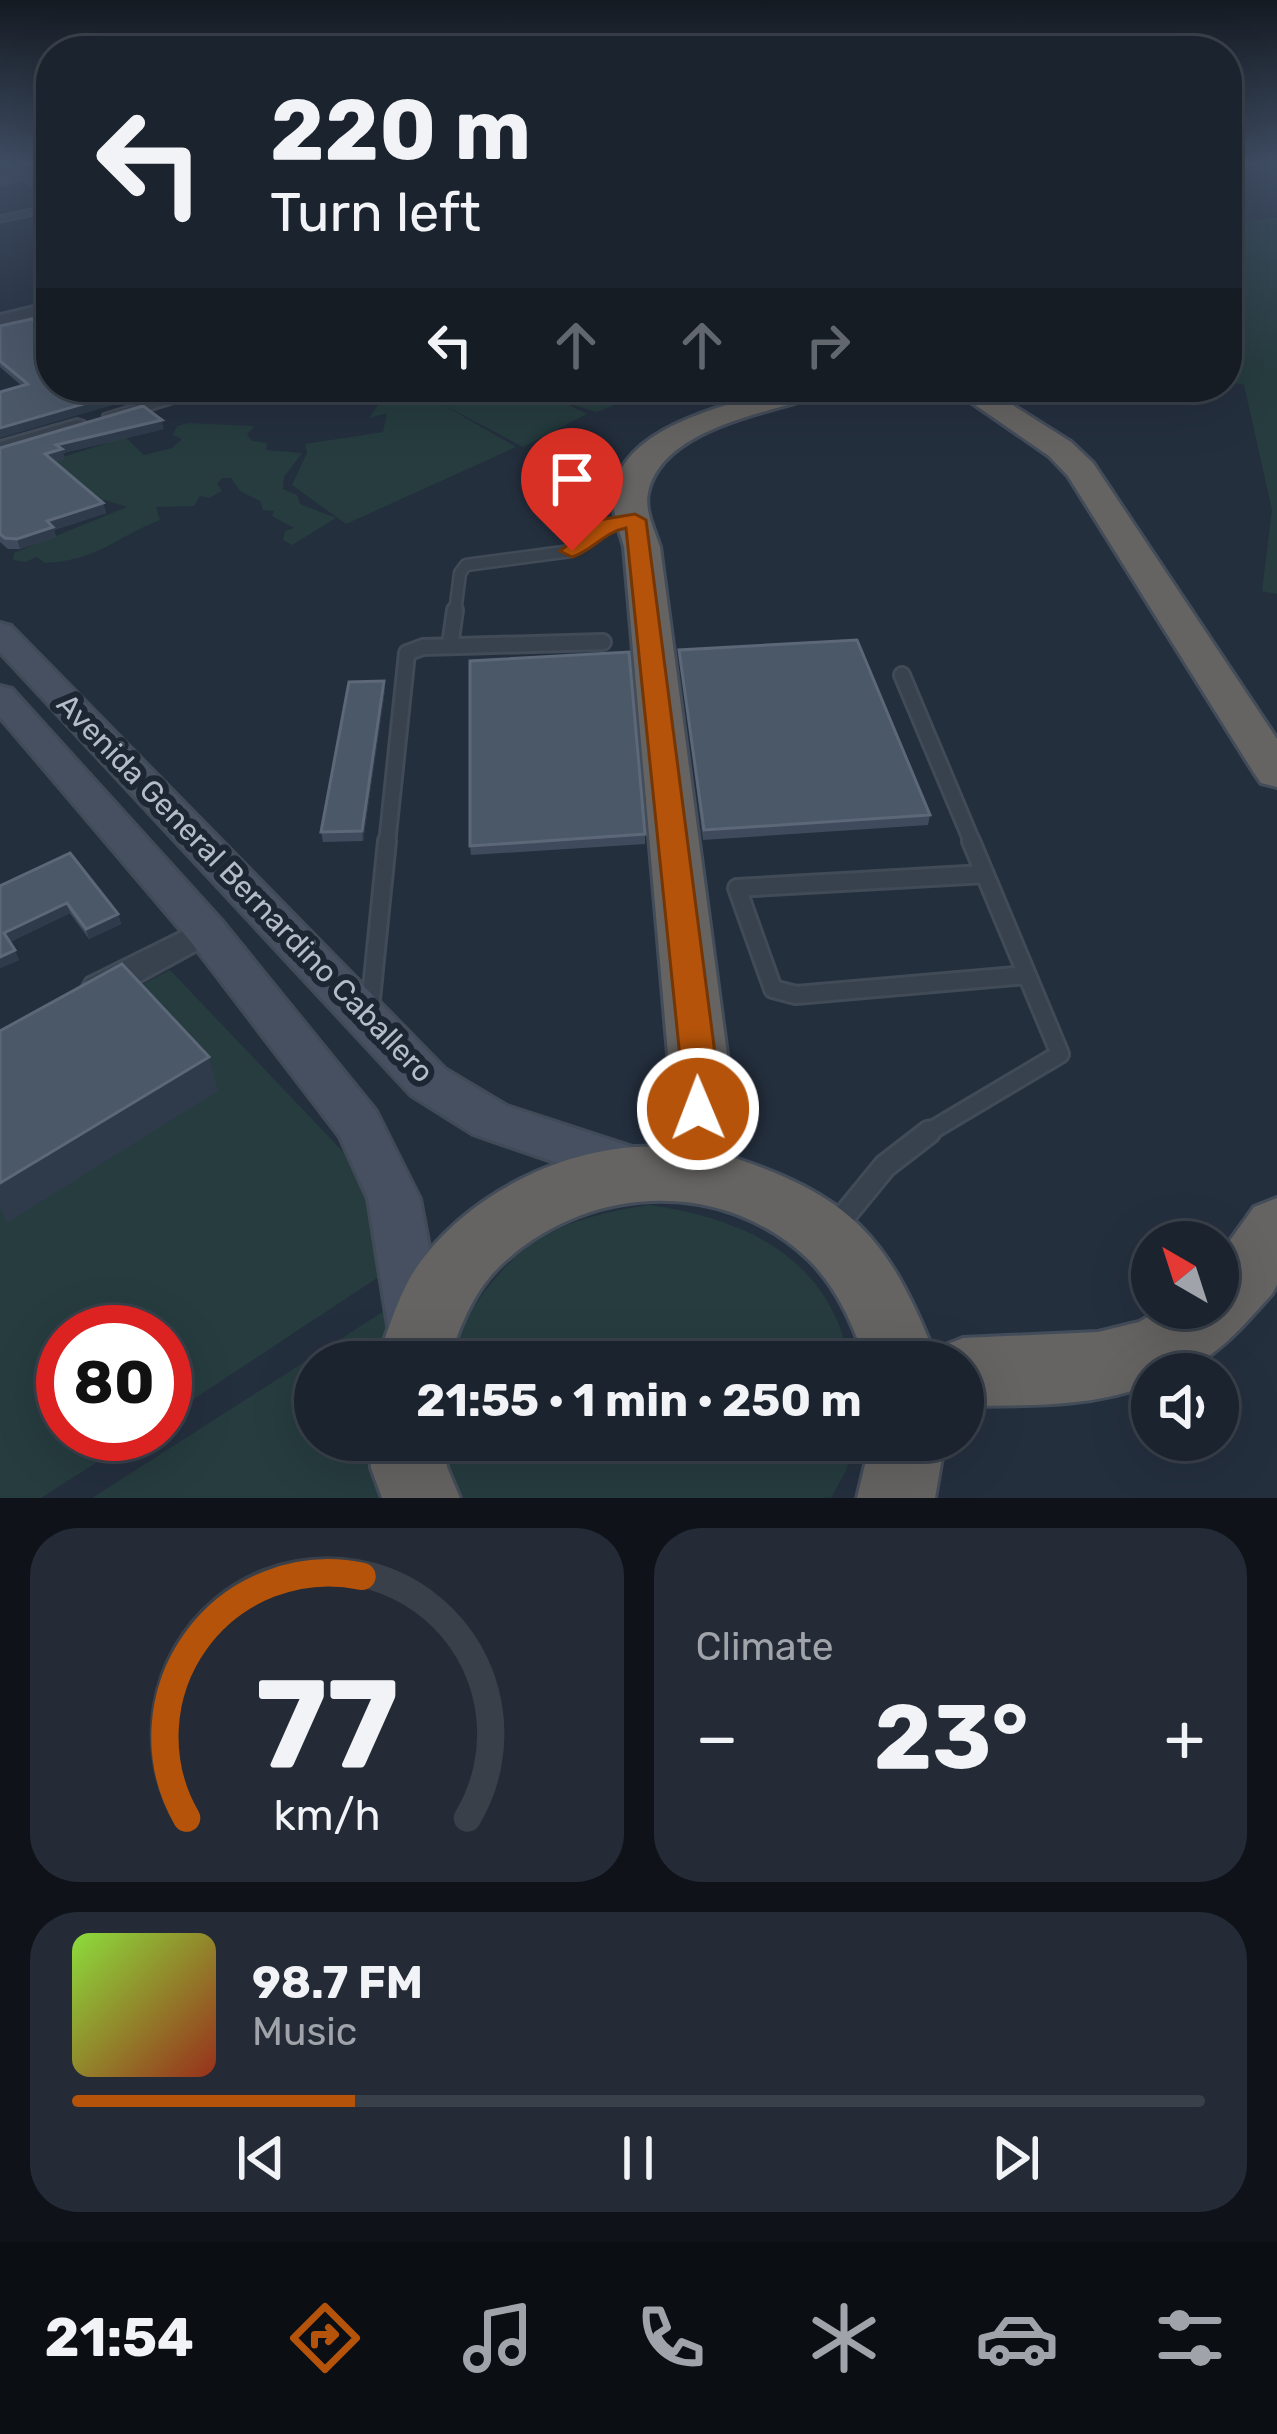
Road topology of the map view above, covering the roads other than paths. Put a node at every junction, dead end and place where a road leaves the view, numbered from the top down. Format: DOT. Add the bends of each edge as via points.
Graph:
graph roads {
  1 [pos="36,313"];
  2 [pos="0,320"];
  3 [pos="140,402"];
  4 [pos="767,402"];
  5 [pos="987,402"];
  6 [pos="0,448"];
  7 [pos="635,520"];
  8 [pos="0,633"];
  9 [pos="603,642"];
  10 [pos="450,646"];
  11 [pos="902,675"];
  12 [pos="0,696"];
  13 [pos="1277,773"];
  14 [pos="985,874"];
  15 [pos="206,931"];
  16 [pos="1027,975"];
  17 [pos="62,1008"];
  18 [pos="369,1020"];
  19 [pos="666,1172"];
  20 [pos="1277,1227"];
  21 [pos="829,1236"];
  22 [pos="1239,1282"];
  23 [pos="1194,1329"];
  24 [pos="414,1341"];
  25 [pos="418,1341"];
  26 [pos="894,1341"];
  27 [pos="984,1371"];
  28 [pos="408,1461"];
  29 [pos="904,1461"];
  30 [pos="421,1498"];
  31 [pos="896,1498"];
  1 -- 2 [label="street"];
  3 -- 6 [label="street"];
  4 -- 7 [label="highway" via="656,449 630,497"];
  5 -- 13 [label="highway" via="1081,470"];
  7 -- 10 [label="lane" via="607,525 572,551 466,565"];
  7 -- 19 [label="highway" via="700,1077"];
  8 -- 18 [label="main road, Avenida General Bernardino Caballero"];
  9 -- 10 [label="lane"];
  10 -- 18 [label="lane" via="406,653"];
  11 -- 14 [label="lane"];
  12 -- 15 [label="main road, Avenida General Bernardino Caballero"];
  14 -- 16 [label="lane"];
  14 -- 16 [label="lane" via="737,889 772,989 796,995"];
  15 -- 17 [label="street"];
  15 -- 24 [label="main road, Avenida General Bernardino Caballero" via="359,1125 394,1199"];
  16 -- 21 [label="lane" via="1060,1054 915,1137 861,1189"];
  18 -- 19 [label="main road, Avenida General Bernardino Caballero" via="428,1082 490,1120"];
  19 -- 21 [label="highway" via="765,1194"];
  19 -- 25 [label="highway" via="586,1180 512,1214 447,1277"];
  20 -- 22 [label="highway"];
  21 -- 26 [label="highway" via="878,1298"];
  23 -- 27 [label="highway" via="1154,1354 1101,1367"];
  28 -- 30 [label="highway"];
  29 -- 31 [label="highway"];
}
